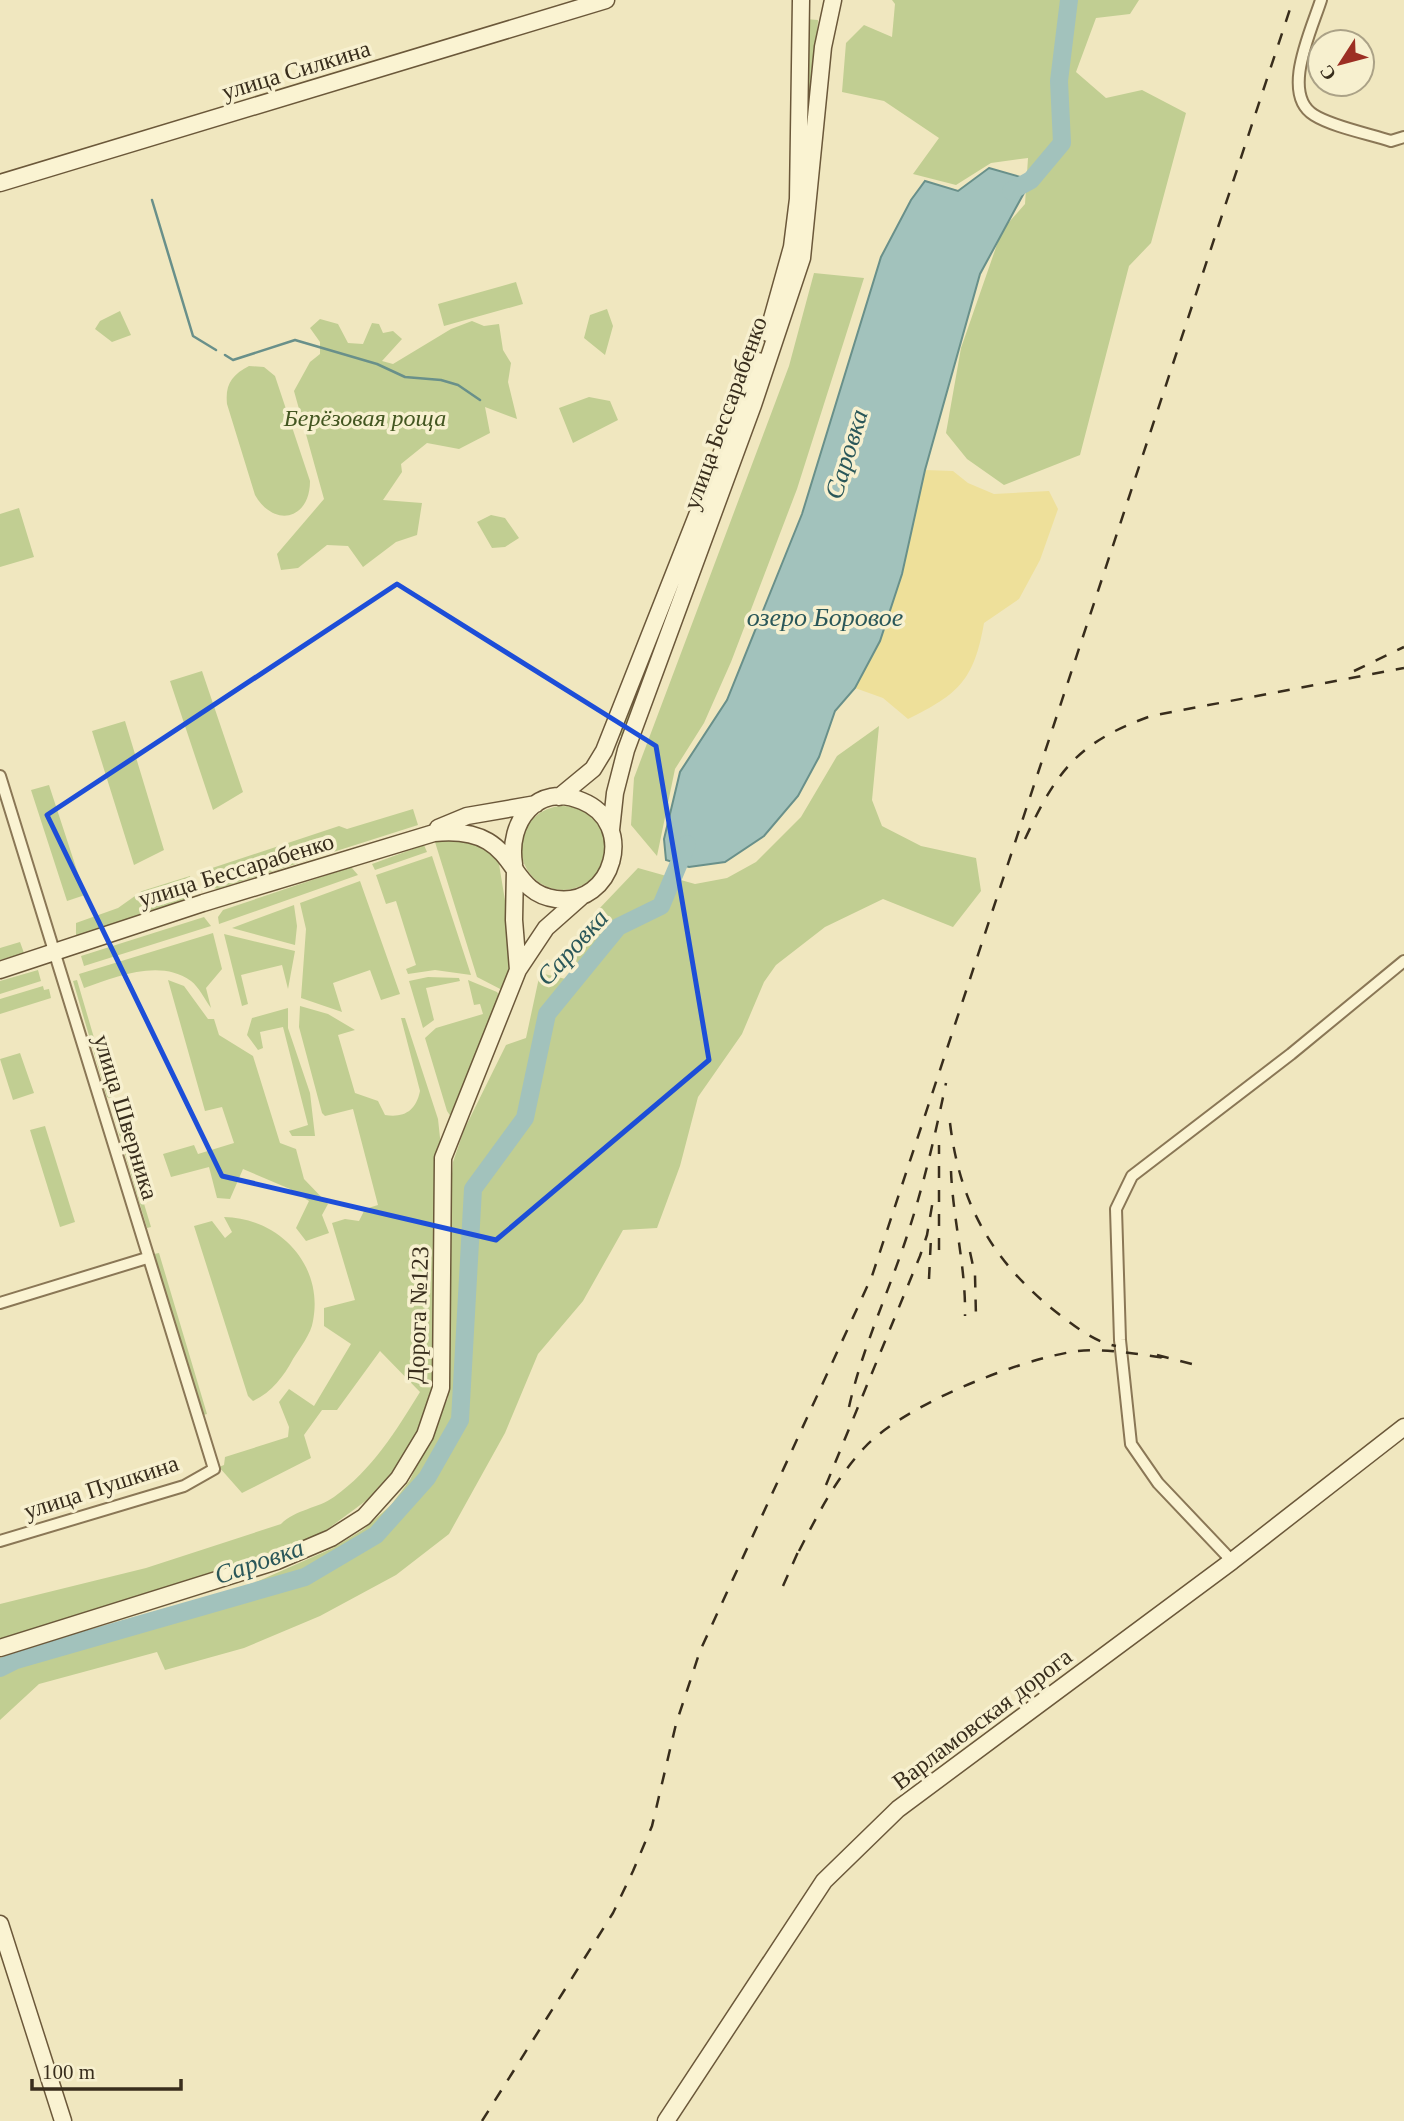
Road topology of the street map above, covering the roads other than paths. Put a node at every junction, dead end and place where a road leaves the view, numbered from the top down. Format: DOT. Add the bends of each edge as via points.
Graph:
graph roads {
  1 [pos="606,0"];
  2 [pos="802,0"];
  3 [pos="833,0"];
  4 [pos="1321,0"];
  5 [pos="1404,137"];
  6 [pos="0,183"];
  7 [pos="748,402"];
  8 [pos="0,776"];
  9 [pos="559,797"];
  10 [pos="536,804"];
  11 [pos="496,809"];
  12 [pos="611,830"];
  13 [pos="434,833"];
  14 [pos="493,843"];
  15 [pos="514,866"];
  16 [pos="581,897"];
  17 [pos="53,953"];
  18 [pos="1404,961"];
  19 [pos="0,970"];
  20 [pos="518,970"];
  21 [pos="147,1258"];
  22 [pos="0,1303"];
  23 [pos="1404,1427"];
  24 [pos="214,1469"];
  25 [pos="0,1541"];
  26 [pos="1232,1561"];
  27 [pos="0,1648"];
  28 [pos="0,1924"];
  29 [pos="63,2121"];
  30 [pos="666,2121"];
  1 -- 6 [label="main road, улица Силкина"];
  2 -- 7 [label="main road, улица Бессарабенко" via="801,159 792,247"];
  3 -- 7 [label="main road, улица Бессарабенко" via="823,47 802,258"];
  4 -- 5 [label="street" via="1298,73 1302,101 1314,115 1391,141"];
  7 -- 9 [label="main road, улица Бессарабенко" via="604,751 593,769"];
  7 -- 12 [label="main road, улица Бессарабенко" via="626,750"];
  8 -- 17 [label="street, улица Шверника"];
  9 -- 10 [label="main road"];
  9 -- 12 [label="main road" via="572,797 596,808"];
  10 -- 11 [label="main road, улица Бессарабенко"];
  10 -- 15 [label="main road" via="514,830"];
  11 -- 13 [label="main road, улица Бессарабенко" via="441,825"];
  11 -- 14 [label="main road" via="487,824"];
  12 -- 16 [label="main road" via="615,846 611,866 600,885"];
  13 -- 14 [label="main road, улица Бессарабенко" via="453,831"];
  13 -- 17 [label="main road, улица Бессарабенко"];
  14 -- 15 [label="main road, улица Бессарабенко"];
  15 -- 16 [label="main road" via="537,893 559,900"];
  15 -- 20 [label="main road, Дорога №123"];
  16 -- 20 [label="main road, Дорога №123" via="546,928"];
  17 -- 19 [label="main road, улица Бессарабенко"];
  17 -- 21 [label="street, улица Шверника"];
  18 -- 26 [label="street" via="1132,1176 1116,1209 1120,1340 1130,1444 1158,1483"];
  20 -- 27 [label="main road, Дорога №123" via="443,1158 441,1388 425,1435 399,1478 364,1517 331,1538 277,1561"];
  21 -- 22 [label="street"];
  21 -- 24 [label="street, улица Шверника"];
  23 -- 26 [label="main road, Варламовская дорога"];
  24 -- 25 [label="street, улица Пушкина" via="184,1486"];
  26 -- 30 [label="main road, Варламовская дорога" via="898,1809 824,1881"];
  28 -- 29 [label="main road"];
}
